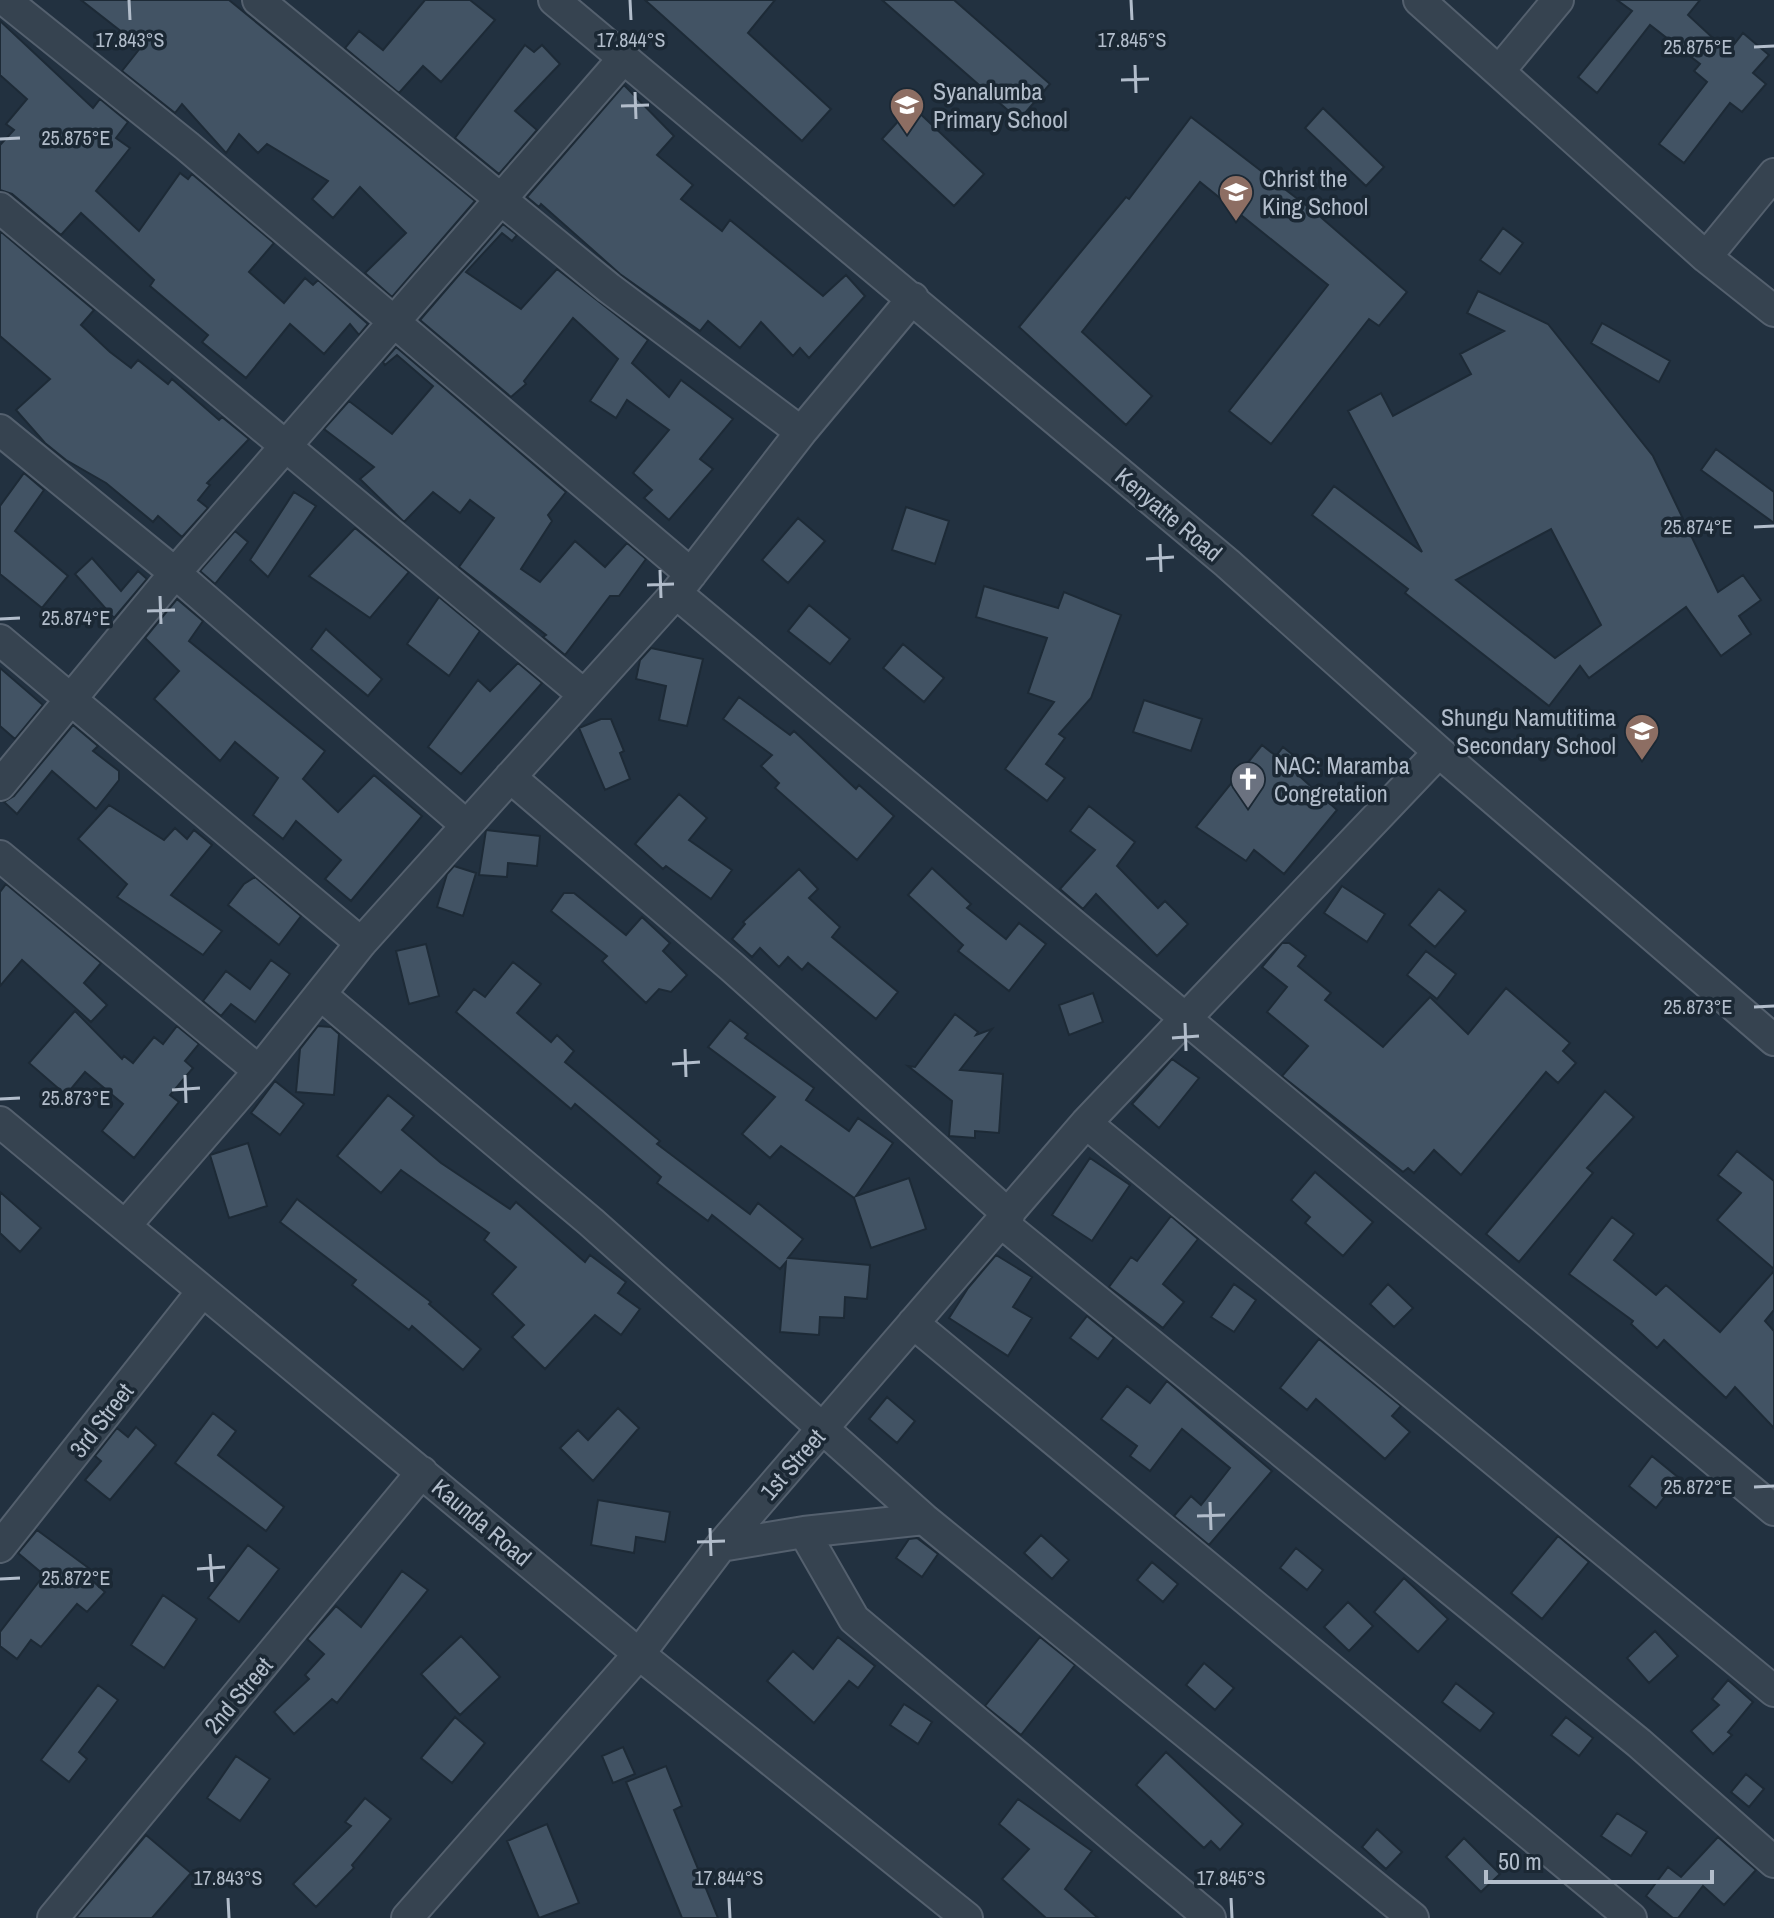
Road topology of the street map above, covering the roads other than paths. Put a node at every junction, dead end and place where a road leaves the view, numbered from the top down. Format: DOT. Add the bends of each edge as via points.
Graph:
graph roads {
  1 [pos="5,0"];
  2 [pos="258,0"];
  3 [pos="554,0"];
  4 [pos="1419,0"];
  5 [pos="1558,0"];
  6 [pos="0,7"];
  7 [pos="623,59"];
  8 [pos="1500,70"];
  9 [pos="1774,174"];
  10 [pos="499,198"];
  11 [pos="0,208"];
  12 [pos="1706,257"];
  13 [pos="913,298"];
  14 [pos="1774,311"];
  15 [pos="395,323"];
  16 [pos="0,430"];
  17 [pos="801,432"];
  18 [pos="287,447"];
  19 [pos="175,573"];
  20 [pos="683,583"];
  21 [pos="0,640"];
  22 [pos="583,694"];
  23 [pos="71,700"];
  24 [pos="1439,752"];
  25 [pos="510,777"];
  26 [pos="0,785"];
  27 [pos="466,825"];
  28 [pos="0,856"];
  29 [pos="361,943"];
  30 [pos="321,995"];
  31 [pos="1186,1018"];
  32 [pos="1774,1040"];
  33 [pos="259,1071"];
  34 [pos="0,1122"];
  35 [pos="1086,1123"];
  36 [pos="1005,1219"];
  37 [pos="125,1226"];
  38 [pos="201,1293"];
  39 [pos="913,1323"];
  40 [pos="824,1427"];
  41 [pos="422,1472"];
  42 [pos="1774,1510"];
  43 [pos="924,1519"];
  44 [pos="804,1532"];
  45 [pos="721,1546"];
  46 [pos="0,1547"];
  47 [pos="639,1654"];
  48 [pos="1774,1691"];
  49 [pos="1774,1862"];
  50 [pos="53,1918"];
  51 [pos="407,1918"];
  52 [pos="967,1918"];
  53 [pos="1210,1918"];
  54 [pos="1413,1918"];
  55 [pos="1631,1918"];
  1 -- 6 [label="street"];
  1 -- 15 [label="street"];
  2 -- 10 [label="street"];
  3 -- 7 [label="street, Kenyatte Road"];
  4 -- 8 [label="street"];
  5 -- 8 [label="street"];
  7 -- 10 [label="street"];
  7 -- 13 [label="street, Kenyatte Road"];
  8 -- 12 [label="street"];
  9 -- 12 [label="street"];
  10 -- 15 [label="street"];
  10 -- 17 [label="street"];
  11 -- 18 [label="street"];
  12 -- 14 [label="street"];
  13 -- 17 [label="street"];
  13 -- 24 [label="street, Kenyatte Road" via="1227,563"];
  15 -- 18 [label="street"];
  15 -- 20 [label="street"];
  16 -- 19 [label="street"];
  17 -- 20 [label="street"];
  18 -- 19 [label="street"];
  18 -- 22 [label="street"];
  19 -- 23 [label="street"];
  19 -- 27 [label="street"];
  20 -- 22 [label="street"];
  20 -- 31 [label="street"];
  21 -- 23 [label="street"];
  22 -- 25 [label="street"];
  23 -- 26 [label="street"];
  23 -- 29 [label="street"];
  24 -- 31 [label="street, 1st Street"];
  24 -- 32 [label="street, Kenyatte Road"];
  25 -- 27 [label="street"];
  25 -- 36 [label="street" via="732,967"];
  27 -- 29 [label="street"];
  28 -- 33 [label="street"];
  29 -- 30 [label="street"];
  30 -- 33 [label="street"];
  30 -- 40 [label="street"];
  31 -- 35 [label="street, 1st Street"];
  31 -- 42 [label="street"];
  33 -- 37 [label="street"];
  34 -- 37 [label="street, Kaunda Road"];
  35 -- 36 [label="street, 1st Street"];
  35 -- 48 [label="street"];
  36 -- 39 [label="street, 1st Street"];
  36 -- 49 [label="street" via="1627,1733"];
  37 -- 38 [label="street, Kaunda Road"];
  38 -- 41 [label="street, Kaunda Road"];
  38 -- 46 [label="street, 3rd Street"];
  39 -- 40 [label="street, 1st Street"];
  39 -- 55 [label="street"];
  40 -- 43 [label="street"];
  40 -- 45 [label="street, 1st Street"];
  41 -- 47 [label="street, Kaunda Road"];
  41 -- 50 [label="street, 2nd Street"];
  43 -- 44 [label="street"];
  43 -- 54 [label="street"];
  44 -- 45 [label="street"];
  44 -- 53 [label="street" via="854,1619"];
  45 -- 47 [label="street, 1st Street"];
  47 -- 51 [label="street, 1st Street"];
  47 -- 52 [label="street, Kaunda Road"];
}
